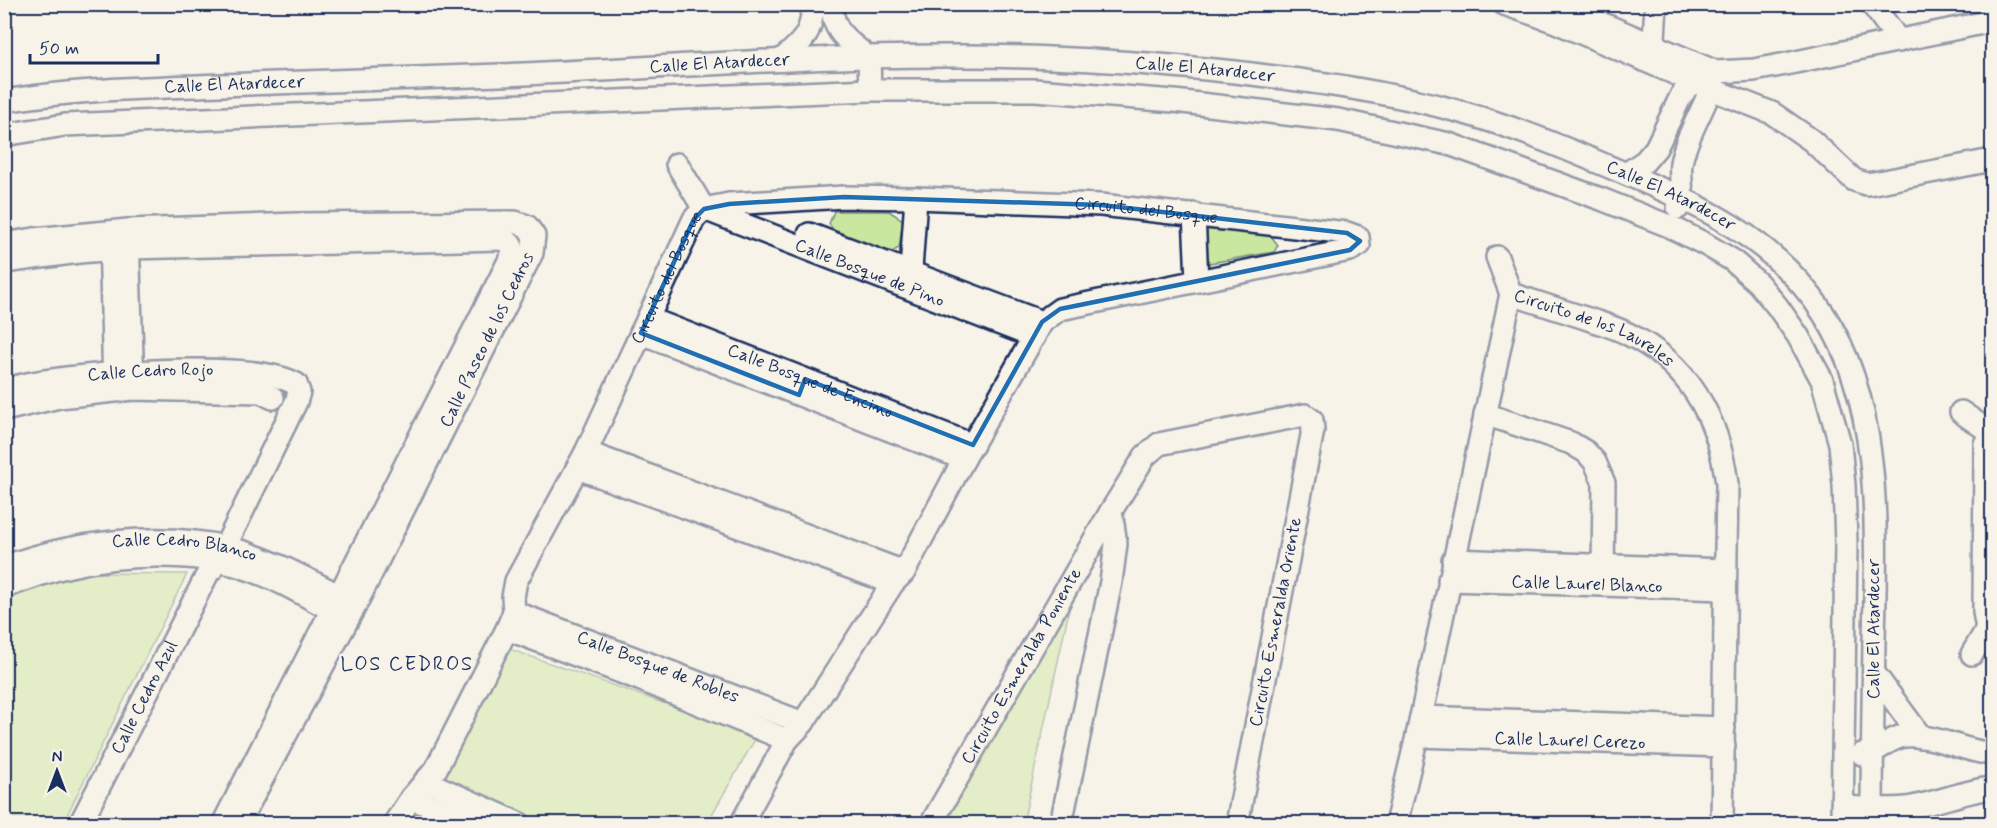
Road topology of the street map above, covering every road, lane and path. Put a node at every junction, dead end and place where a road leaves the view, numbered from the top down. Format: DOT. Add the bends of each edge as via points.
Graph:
graph roads {
  1 [pos="812,4"];
  2 [pos="831,4"];
  3 [pos="1504,4"];
  4 [pos="1556,4"];
  5 [pos="1656,4"];
  6 [pos="1872,4"];
  7 [pos="1526,8"];
  8 [pos="1992,21"];
  9 [pos="1899,41"];
  10 [pos="1653,54"];
  11 [pos="869,58"];
  12 [pos="781,60"];
  13 [pos="1179,67"];
  14 [pos="573,72"];
  15 [pos="1692,81"];
  16 [pos="1713,81"];
  17 [pos="870,90"];
  18 [pos="26,97"];
  19 [pos="1174,100"];
  20 [pos="4,101"];
  21 [pos="575,103"];
  22 [pos="29,130"];
  23 [pos="4,135"];
  24 [pos="1992,160"];
  25 [pos="677,164"];
  26 [pos="1626,174"];
  27 [pos="916,198"];
  28 [pos="1683,198"];
  29 [pos="729,204"];
  30 [pos="704,209"];
  31 [pos="1194,214"];
  32 [pos="1669,226"];
  33 [pos="531,231"];
  34 [pos="295,233"];
  35 [pos="119,240"];
  36 [pos="4,244"];
  37 [pos="511,245"];
  38 [pos="1497,257"];
  39 [pos="4,262"];
  40 [pos="1197,280"];
  41 [pos="911,281"];
  42 [pos="1511,294"];
  43 [pos="645,325"];
  44 [pos="1038,330"];
  45 [pos="124,381"];
  46 [pos="296,384"];
  47 [pos="4,390"];
  48 [pos="273,398"];
  49 [pos="4,410"];
  50 [pos="1961,412"];
  51 [pos="1485,414"];
  52 [pos="436,425"];
  53 [pos="1991,431"];
  54 [pos="1154,447"];
  55 [pos="968,452"];
  56 [pos="582,460"];
  57 [pos="1111,511"];
  58 [pos="214,557"];
  59 [pos="35,566"];
  60 [pos="4,567"];
  61 [pos="1451,570"];
  62 [pos="1603,575"];
  63 [pos="899,578"];
  64 [pos="1725,579"];
  65 [pos="4,587"];
  66 [pos="344,607"];
  67 [pos="511,620"];
  68 [pos="1990,630"];
  69 [pos="1972,654"];
  70 [pos="643,671"];
  71 [pos="1874,673"];
  72 [pos="803,723"];
  73 [pos="1419,727"];
  74 [pos="1921,736"];
  75 [pos="1724,737"];
  76 [pos="787,740"];
  77 [pos="1872,753"];
  78 [pos="1843,754"];
  79 [pos="1992,754"];
  80 [pos="424,781"];
  81 [pos="1992,788"];
  82 [pos="411,798"];
  83 [pos="1842,815"];
  84 [pos="1872,816"];
  85 [pos="80,824"];
  86 [pos="223,824"];
  87 [pos="238,824"];
  88 [pos="394,824"];
  89 [pos="472,824"];
  90 [pos="520,824"];
  91 [pos="741,824"];
  92 [pos="931,824"];
  93 [pos="1061,824"];
  94 [pos="1237,824"];
  95 [pos="1396,824"];
  96 [pos="1722,824"];
  1 -- 12 [label="street" via="813,15 801,44"];
  2 -- 11 [label="street" via="840,34"];
  3 -- 7 [label="street"];
  4 -- 10 [label="street"];
  5 -- 10 [label="street"];
  6 -- 9 [label="street"];
  7 -- 10 [label="street"];
  8 -- 9 [label="street"];
  9 -- 16 [label="street"];
  10 -- 15 [label="street"];
  10 -- 16 [label="street"];
  11 -- 12 [label="street, Calle El Atardecer"];
  11 -- 13 [label="street, Calle El Atardecer" via="1018,56"];
  11 -- 17 [label="street"];
  12 -- 14 [label="street, Calle El Atardecer"];
  13 -- 19 [label="street"];
  13 -- 26 [label="street, Calle El Atardecer" via="1274,77 1462,112"];
  14 -- 18 [label="street, Calle El Atardecer" via="92,90"];
  14 -- 21 [label="street"];
  15 -- 16 [label="street"];
  15 -- 26 [label="street" via="1656,148"];
  16 -- 24 [label="street" via="1803,134 1860,183"];
  16 -- 28 [label="street" via="1685,146 1680,181"];
  17 -- 19 [label="street, Calle El Atardecer" via="1035,90"];
  17 -- 21 [label="street, Calle El Atardecer"];
  18 -- 20 [label="street, Calle El Atardecer"];
  18 -- 22 [label="street"];
  19 -- 32 [label="street, Calle El Atardecer" via="1338,120 1449,144"];
  21 -- 22 [label="street, Calle El Atardecer"];
  22 -- 23 [label="street, Calle El Atardecer"];
  25 -- 30 [label="street"];
  26 -- 28 [label="street, Calle El Atardecer"];
  27 -- 29 [label="street, Circuito del Bosque" via="844,197"];
  27 -- 31 [label="street, Circuito del Bosque" via="1101,205"];
  27 -- 41 [label="street"];
  28 -- 32 [label="street"];
  28 -- 71 [label="street, Calle El Atardecer" via="1736,227 1777,258 1821,310 1851,368 1867,428 1872,477"];
  29 -- 30 [label="street, Circuito del Bosque"];
  29 -- 41 [label="street, Calle Bosque de Pino"];
  30 -- 41 [label="street, Calle Bosque de Pino"];
  30 -- 43 [label="street, Circuito del Bosque" via="694,219"];
  31 -- 40 [label="street"];
  31 -- 40 [label="street, Circuito del Bosque" via="1347,233 1360,241 1350,250"];
  32 -- 78 [label="street, Calle El Atardecer" via="1732,260 1758,283 1798,336 1822,380 1831,407 1840,444 1846,543"];
  33 -- 34 [label="street, Calle Paseo de los Cedros" via="515,222"];
  33 -- 37 [label="street"];
  33 -- 52 [label="street, Calle Paseo de los Cedros" via="532,253"];
  34 -- 35 [label="street, Calle Paseo de los Cedros"];
  34 -- 37 [label="street, Calle Paseo de los Cedros" via="501,238"];
  35 -- 36 [label="street, Calle Paseo de los Cedros" via="34,238"];
  35 -- 39 [label="street, Calle Paseo de los Cedros" via="69,253"];
  35 -- 45 [label="street"];
  37 -- 52 [label="street, Calle Paseo de los Cedros" via="512,255"];
  38 -- 42 [label="street"];
  40 -- 44 [label="street, Circuito del Bosque" via="1060,309"];
  41 -- 44 [label="street, Calle Bosque de Pino"];
  42 -- 51 [label="street, Circuito de los Laureles"];
  42 -- 64 [label="street, Circuito de los Laureles" via="1628,333 1660,354 1688,381 1710,416 1722,450 1727,484"];
  43 -- 55 [label="street, Calle Bosque de Encino"];
  43 -- 56 [label="street, Circuito del Bosque"];
  44 -- 55 [label="street"];
  45 -- 46 [label="street, Calle Cedro Rojo" via="239,372 275,376"];
  45 -- 47 [label="street, Calle Cedro Rojo" via="61,379"];
  45 -- 48 [label="street, Calle Cedro Rojo" via="158,388 261,392"];
  45 -- 49 [label="street, Calle Cedro Rojo"];
  46 -- 48 [label="street"];
  46 -- 58 [label="street, Calle Cedro Azul" via="296,402"];
  48 -- 58 [label="street, Calle Cedro Azul" via="276,416"];
  50 -- 53 [label="street"];
  51 -- 61 [label="street, Circuito de los Laureles"];
  51 -- 62 [label="street" via="1571,443 1595,462 1604,483"];
  52 -- 66 [label="street, Calle Paseo de los Cedros"];
  53 -- 68 [label="street" via="1985,444 1984,612"];
  54 -- 57 [label="street, Circuito Esmeralda Poniente"];
  54 -- 94 [label="street, Circuito Esmeralda Oriente" via="1305,415 1312,420"];
  55 -- 63 [label="street"];
  56 -- 63 [label="street"];
  56 -- 67 [label="street, Circuito del Bosque" via="516,581"];
  57 -- 92 [label="street, Circuito Esmeralda Poniente"];
  57 -- 93 [label="street" via="1116,544 1111,582"];
  58 -- 59 [label="street, Calle Cedro Blanco" via="186,541 117,550 72,547"];
  58 -- 66 [label="street, Calle Cedro Blanco" via="286,569"];
  58 -- 85 [label="street, Calle Cedro Azul"];
  59 -- 60 [label="street, Calle Cedro Blanco"];
  59 -- 65 [label="street, Calle Cedro Blanco"];
  61 -- 62 [label="street, Calle Laurel Blanco"];
  61 -- 73 [label="street, Circuito de los Laureles"];
  62 -- 64 [label="street, Calle Laurel Blanco"];
  63 -- 72 [label="street"];
  64 -- 75 [label="street, Circuito de los Laureles"];
  66 -- 86 [label="street, Calle Paseo de los Cedros"];
  66 -- 87 [label="street, Calle Paseo de los Cedros"];
  67 -- 70 [label="street, Calle Bosque de Robles"];
  67 -- 80 [label="street, Circuito del Bosque" via="436,769"];
  68 -- 69 [label="street"];
  70 -- 72 [label="street, Calle Bosque de Robles"];
  70 -- 76 [label="street, Calle Bosque de Robles"];
  71 -- 74 [label="street"];
  71 -- 77 [label="street, Calle El Atardecer"];
  72 -- 76 [label="street"];
  73 -- 75 [label="street, Calle Laurel Cerezo"];
  73 -- 95 [label="street, Circuito de los Laureles"];
  74 -- 77 [label="street" via="1902,736"];
  74 -- 79 [label="street"];
  75 -- 96 [label="street, Circuito de los Laureles"];
  76 -- 91 [label="street"];
  77 -- 78 [label="street"];
  77 -- 84 [label="street, Calle El Atardecer"];
  78 -- 83 [label="street, Calle El Atardecer"];
  80 -- 82 [label="street, Circuito del Bosque"];
  80 -- 90 [label="street"];
  81 -- 84 [label="street"];
  82 -- 88 [label="street, Circuito del Bosque"];
  82 -- 89 [label="street"];
  83 -- 84 [label="street"];
}
